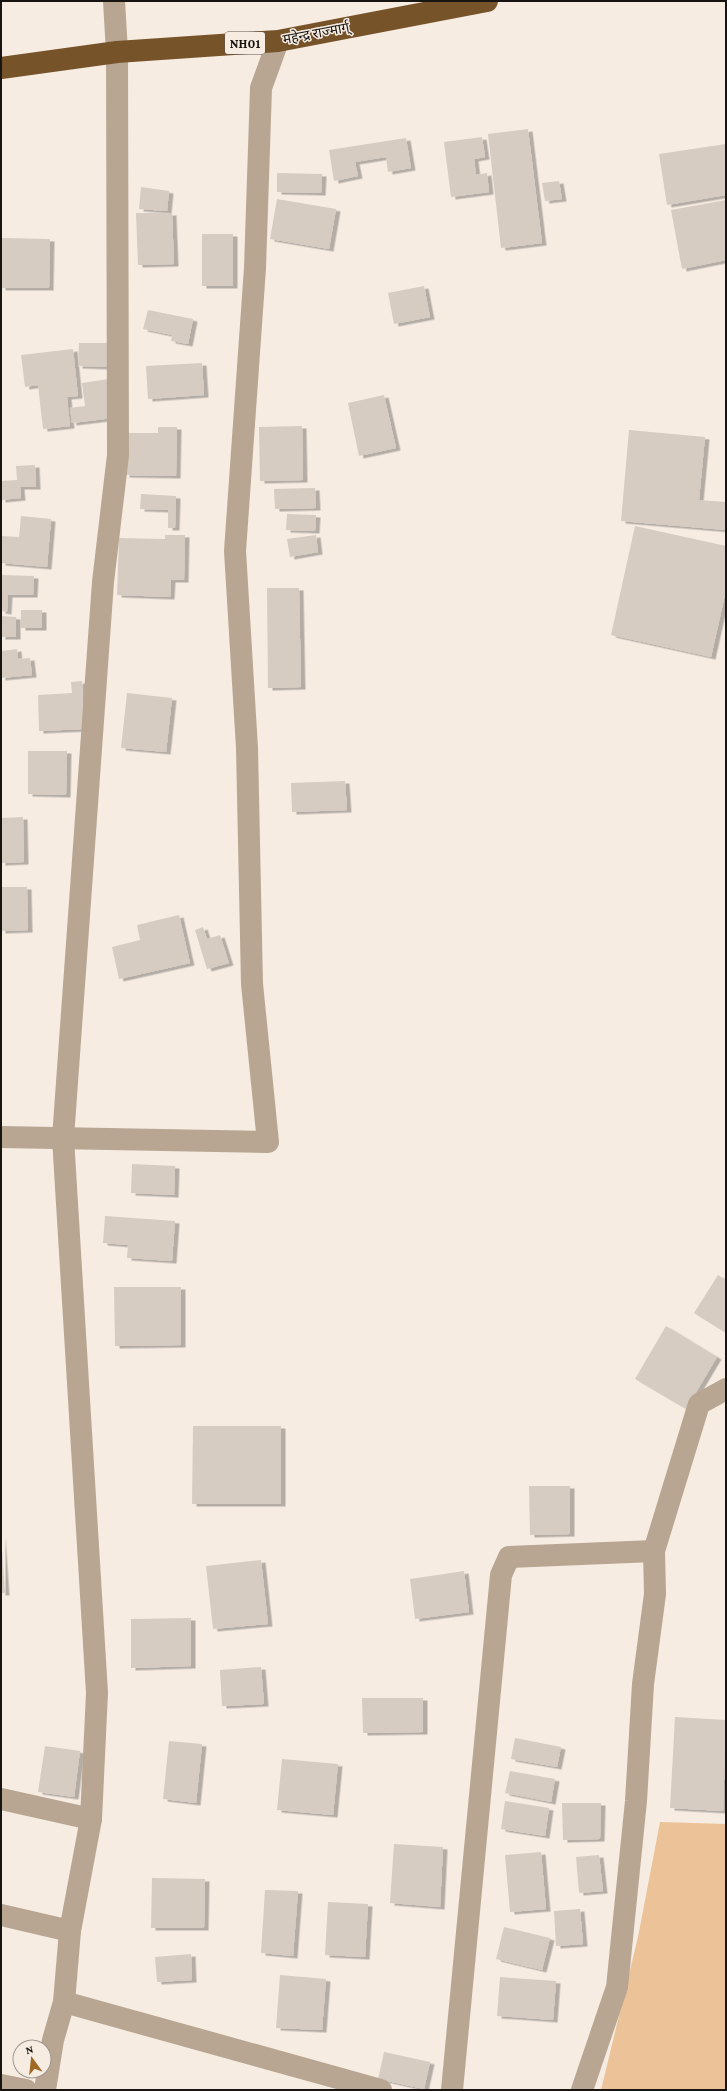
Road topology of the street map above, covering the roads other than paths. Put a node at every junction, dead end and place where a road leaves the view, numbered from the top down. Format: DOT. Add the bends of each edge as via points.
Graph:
graph roads {
  1 [pos="114,1"];
  2 [pos="486,1"];
  3 [pos="278,41"];
  4 [pos="117,52"];
  5 [pos="1,68"];
  6 [pos="1,1137"];
  7 [pos="62,1138"];
  8 [pos="726,1389"];
  9 [pos="654,1551"];
  10 [pos="1,1799"];
  11 [pos="91,1819"];
  12 [pos="1,1915"];
  13 [pos="70,1930"];
  14 [pos="64,2002"];
  15 [pos="1,2085"];
  16 [pos="26,2090"];
  17 [pos="45,2090"];
  18 [pos="381,2090"];
  19 [pos="452,2090"];
  20 [pos="582,2090"];
  1 -- 4 [label="street"];
  2 -- 3 [label="highway, महेन्द्र राज्मार्ग् / NH01"];
  3 -- 4 [label="highway, महेन्द्र राज्मार्ग् / NH01"];
  3 -- 7 [label="street" via="261,88 254,268 235,550 247,748 252,984 268,1142"];
  4 -- 5 [label="highway, महेन्द्र राज्मार्ग् / NH01"];
  4 -- 7 [label="street" via="118,455 103,582"];
  6 -- 7 [label="street"];
  7 -- 11 [label="street" via="97,1693"];
  8 -- 9 [label="street" via="699,1404"];
  9 -- 19 [label="street" via="509,1557 501,1575"];
  9 -- 20 [label="street" via="655,1594 643,1684 636,1801 617,1987"];
  10 -- 11 [label="street"];
  11 -- 13 [label="street"];
  12 -- 13 [label="street"];
  13 -- 14 [label="street"];
  14 -- 17 [label="street" via="52,2040"];
  14 -- 18 [label="street"];
  15 -- 16 [label="street"];
}
